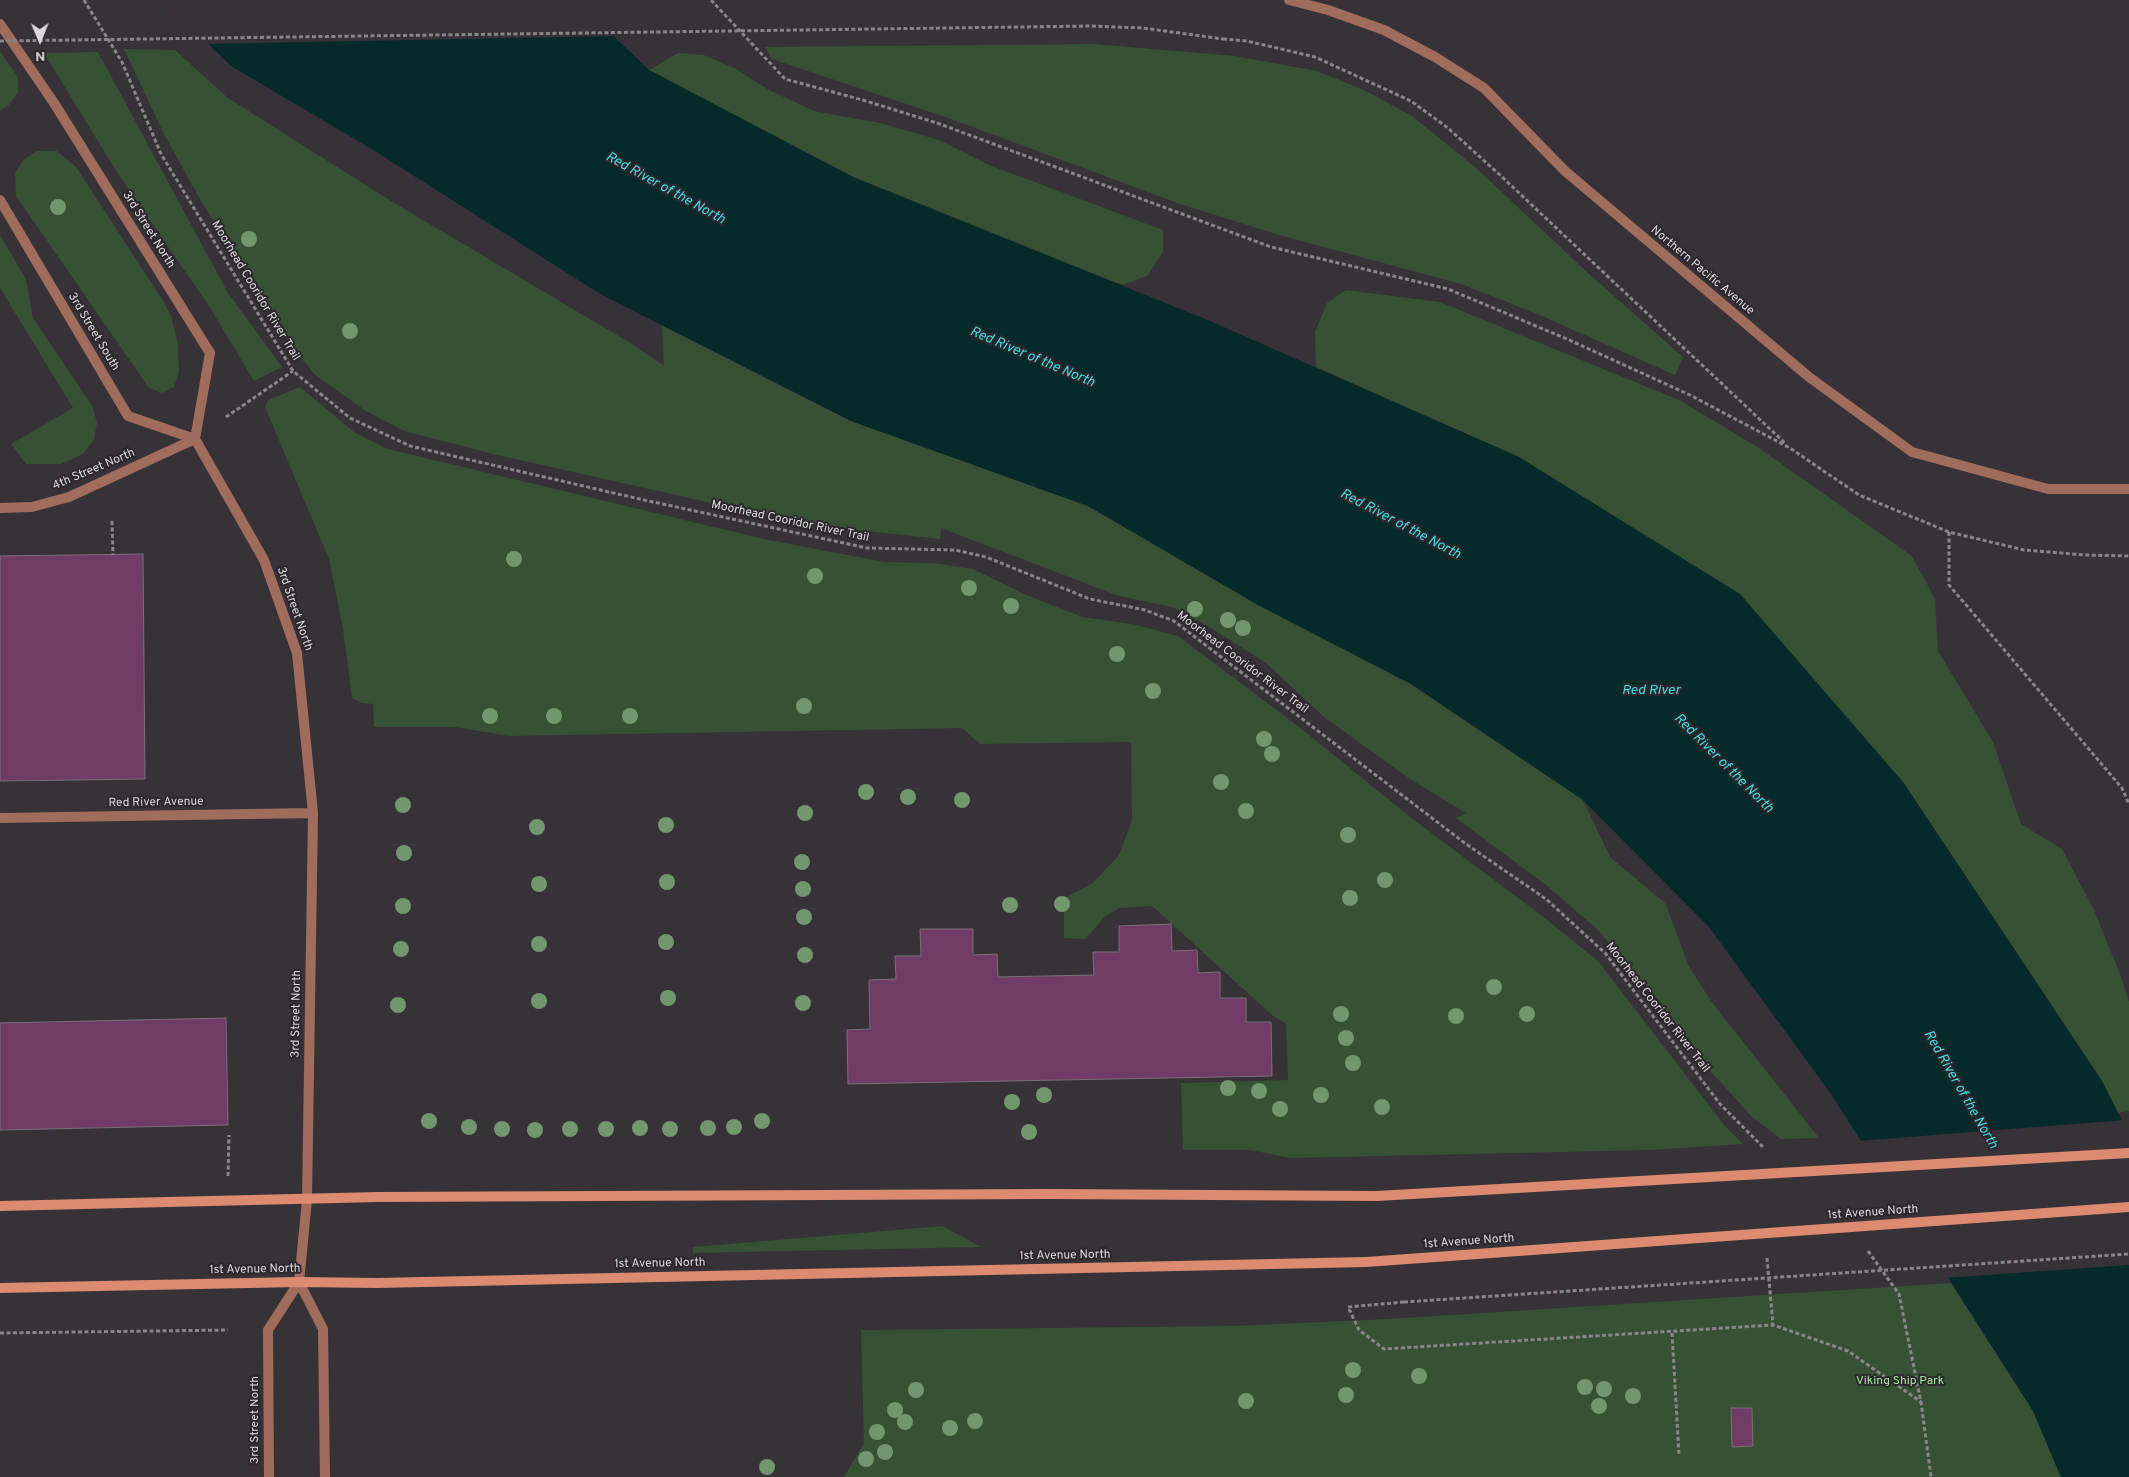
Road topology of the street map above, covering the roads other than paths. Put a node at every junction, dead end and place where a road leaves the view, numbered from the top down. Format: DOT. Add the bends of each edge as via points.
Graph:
graph roads {
  1 [pos="1289,0"];
  2 [pos="0,24"];
  3 [pos="0,200"];
  4 [pos="195,439"];
  5 [pos="2129,489"];
  6 [pos="0,508"];
  7 [pos="313,813"];
  8 [pos="0,818"];
  9 [pos="2129,1152"];
  10 [pos="307,1200"];
  11 [pos="0,1206"];
  12 [pos="2129,1207"];
  13 [pos="299,1282"];
  14 [pos="0,1288"];
  15 [pos="269,1477"];
  16 [pos="325,1477"];
  1 -- 5 [label="street, Northern Pacific Avenue" via="1384,30 1484,88 1580,184 1809,377 1912,452 2048,489"];
  2 -- 4 [label="street, 3rd Street North" via="54,103 210,353"];
  3 -- 4 [label="street, 3rd Street South" via="128,416"];
  4 -- 6 [label="street, 4th Street North" via="69,497 32,507"];
  4 -- 7 [label="street, 3rd Street North" via="264,560 297,653"];
  7 -- 8 [label="street, Red River Avenue"];
  7 -- 10 [label="street, 3rd Street North"];
  9 -- 10 [label="main road, bridge" via="1377,1196 1039,1194"];
  10 -- 11 [label="main road"];
  10 -- 13 [label="street, 3rd Street North"];
  12 -- 13 [label="main road, 1st Avenue North, bridge" via="1366,1262 387,1283"];
  13 -- 14 [label="main road, 1st Avenue North"];
  13 -- 15 [label="street, 3rd Street North" via="268,1330"];
  13 -- 16 [label="street" via="323,1329"];
}
